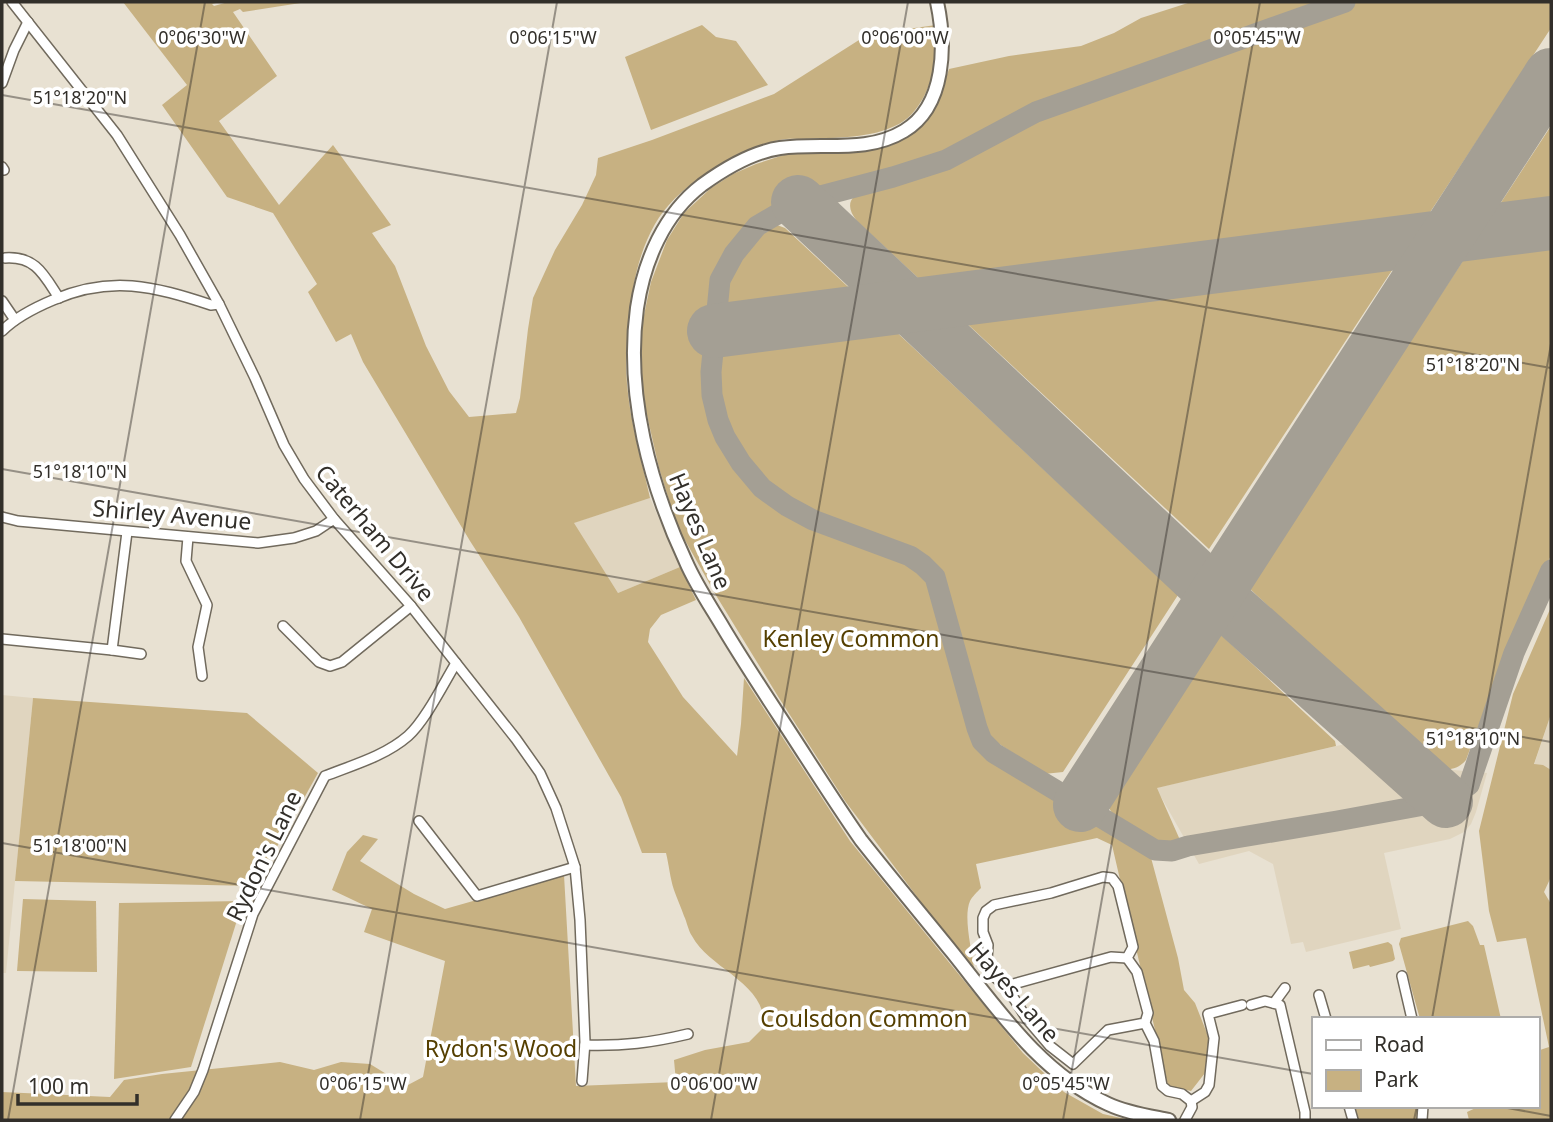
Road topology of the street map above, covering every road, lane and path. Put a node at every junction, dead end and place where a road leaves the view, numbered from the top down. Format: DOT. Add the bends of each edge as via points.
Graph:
graph roads {
  1 [pos="12,2"];
  2 [pos="937,2"];
  3 [pos="28,22"];
  4 [pos="2,83"];
  5 [pos="5,258"];
  6 [pos="59,298"];
  7 [pos="2,301"];
  8 [pos="219,304"];
  9 [pos="15,320"];
  10 [pos="2,331"];
  11 [pos="2,517"];
  12 [pos="334,519"];
  13 [pos="127,532"];
  14 [pos="188,537"];
  15 [pos="411,606"];
  16 [pos="283,626"];
  17 [pos="2,639"];
  18 [pos="112,650"];
  19 [pos="141,654"];
  20 [pos="456,663"];
  21 [pos="202,676"];
  22 [pos="419,821"];
  23 [pos="575,867"];
  24 [pos="1127,958"];
  25 [pos="1402,976"];
  26 [pos="1006,986"];
  27 [pos="1285,988"];
  28 [pos="1319,995"];
  29 [pos="1274,1003"];
  30 [pos="1325,1017"];
  31 [pos="1412,1017"];
  32 [pos="1145,1023"];
  33 [pos="688,1034"];
  34 [pos="585,1045"];
  35 [pos="582,1081"];
  36 [pos="1191,1101"];
  37 [pos="175,1120"];
  38 [pos="1169,1120"];
  39 [pos="1185,1120"];
  40 [pos="1305,1120"];
  1 -- 3 [label="street, Caterham Drive"];
  2 -- 38 [label="street, Hayes Lane" via="943,51 938,80 927,108 905,131 880,142 779,148 751,156 723,170 678,207 648,260 638,303 635,368 644,439 660,501 686,564 861,840 1008,1023 1046,1062 1106,1103"];
  3 -- 4 [label="street"];
  3 -- 8 [label="street, Caterham Drive" via="117,135"];
  5 -- 6 [label="street" via="27,260 41,271"];
  6 -- 8 [label="street" via="91,288 132,285"];
  6 -- 9 [label="street"];
  7 -- 9 [label="street"];
  8 -- 12 [label="street, Caterham Drive" via="284,445"];
  9 -- 10 [label="street"];
  11 -- 13 [label="street, Shirley Avenue"];
  12 -- 14 [label="street, Shirley Avenue" via="316,531 270,541"];
  12 -- 15 [label="street, Caterham Drive"];
  13 -- 14 [label="street, Shirley Avenue"];
  13 -- 18 [label="street"];
  14 -- 21 [label="street" via="186,561 207,605 198,647"];
  15 -- 16 [label="street" via="342,662 330,666 319,662"];
  15 -- 20 [label="street, Caterham Drive"];
  17 -- 18 [label="street"];
  18 -- 19 [label="street"];
  20 -- 23 [label="street, Caterham Drive" via="540,772"];
  20 -- 37 [label="street, Rydon's Lane" via="409,735 380,754 325,776 253,914 203,1070"];
  22 -- 23 [label="street" via="477,896"];
  23 -- 34 [label="street, Caterham Drive"];
  24 -- 26 [label="street" via="1111,957"];
  24 -- 26 [label="street" via="1133,947 1118,886 1112,878 1103,877 994,905 986,911 987,960 992,975"];
  24 -- 32 [label="street" via="1137,972 1148,1013"];
  25 -- 31 [label="street"];
  26 -- 32 [label="street" via="1050,1046 1073,1064 1108,1030"];
  27 -- 29 [label="street"];
  28 -- 30 [label="street"];
  29 -- 36 [label="street" via="1208,1014 1214,1038 1209,1085"];
  29 -- 40 [label="street" via="1280,1005"];
  32 -- 36 [label="street" via="1154,1041 1162,1086"];
  33 -- 34 [label="street" via="648,1043"];
  34 -- 35 [label="street, Caterham Drive"];
  36 -- 39 [label="street"];
}
